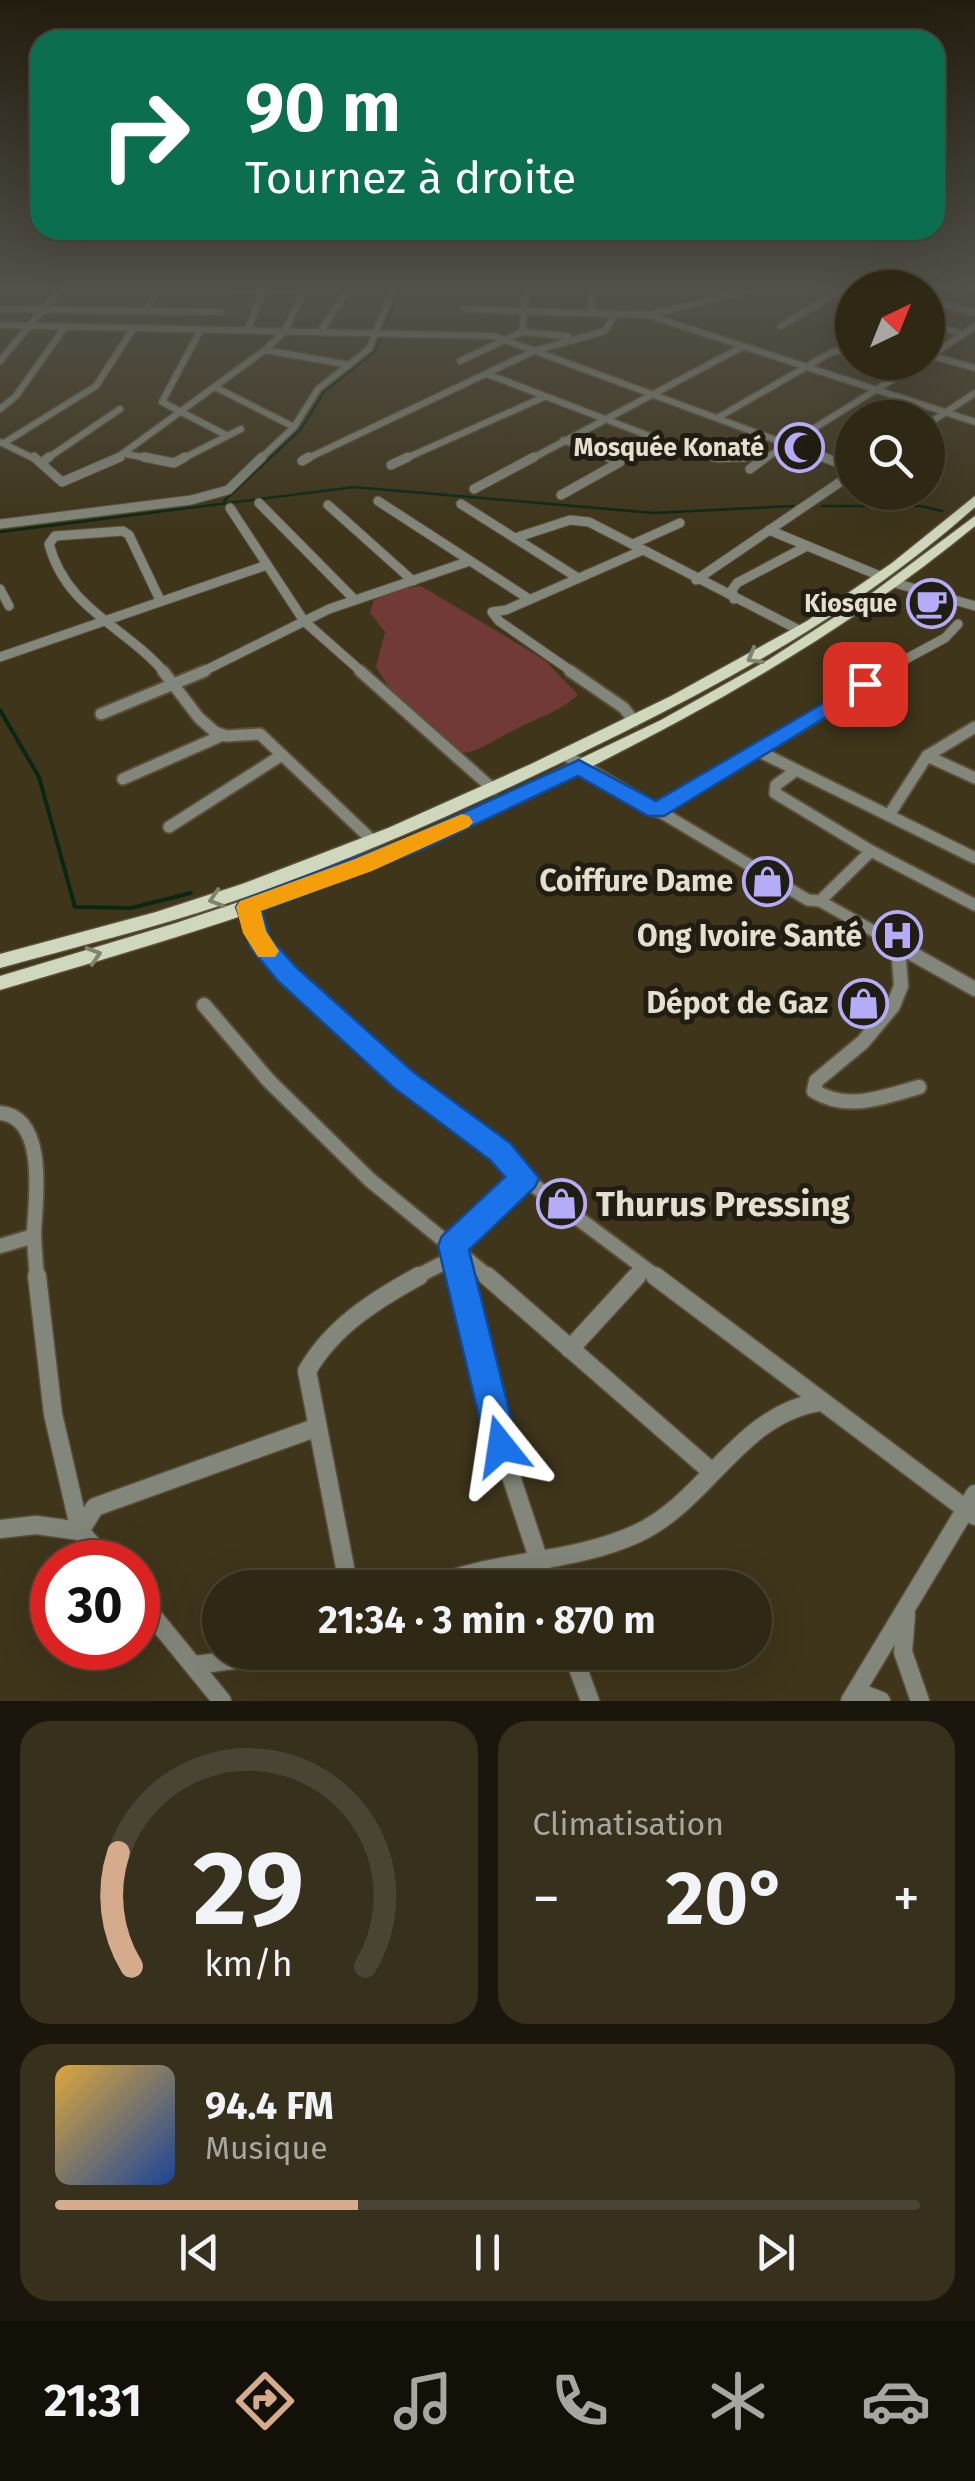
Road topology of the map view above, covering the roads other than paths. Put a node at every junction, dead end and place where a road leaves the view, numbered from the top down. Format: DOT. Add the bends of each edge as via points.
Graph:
graph roads {
  1 [pos="35,368"];
  2 [pos="107,368"];
  3 [pos="178,368"];
  4 [pos="241,368"];
  5 [pos="345,368"];
  6 [pos="498,368"];
  7 [pos="583,368"];
  8 [pos="701,368"];
  9 [pos="802,368"];
  10 [pos="813,368"];
  11 [pos="487,374"];
  12 [pos="892,380"];
  13 [pos="215,387"];
  14 [pos="876,390"];
  15 [pos="651,394"];
  16 [pos="975,394"];
  17 [pos="544,396"];
  18 [pos="120,409"];
  19 [pos="0,410"];
  20 [pos="182,411"];
  21 [pos="946,412"];
  22 [pos="719,417"];
  23 [pos="605,418"];
  24 [pos="975,422"];
  25 [pos="294,427"];
  26 [pos="241,429"];
  27 [pos="226,435"];
  28 [pos="564,440"];
  29 [pos="2,443"];
  30 [pos="786,443"];
  31 [pos="126,454"];
  32 [pos="768,456"];
  33 [pos="302,461"];
  34 [pos="41,462"];
  35 [pos="835,464"];
  36 [pos="391,465"];
  37 [pos="750,469"];
  38 [pos="835,483"];
  39 [pos="474,489"];
  40 [pos="561,495"];
  41 [pos="975,500"];
  42 [pos="378,501"];
  43 [pos="259,504"];
  44 [pos="461,504"];
  45 [pos="328,505"];
  46 [pos="230,508"];
  47 [pos="975,520"];
  48 [pos="680,523"];
  49 [pos="0,524"];
  50 [pos="769,530"];
  51 [pos="514,538"];
  52 [pos="632,544"];
  53 [pos="808,546"];
  54 [pos="643,550"];
  55 [pos="467,562"];
  56 [pos="268,565"];
  57 [pos="578,578"];
  58 [pos="696,580"];
  59 [pos="887,580"];
  60 [pos="413,581"];
  61 [pos="0,589"];
  62 [pos="354,599"];
  63 [pos="734,599"];
  64 [pos="160,600"];
  65 [pos="530,600"];
  66 [pos="9,606"];
  67 [pos="975,606"];
  68 [pos="304,621"];
  69 [pos="103,622"];
  70 [pos="958,624"];
  71 [pos="799,630"];
  72 [pos="0,658"];
  73 [pos="176,685"];
  74 [pos="102,714"];
  75 [pos="634,720"];
  76 [pos="975,726"];
  77 [pos="223,735"];
  78 [pos="758,752"];
  79 [pos="282,755"];
  80 [pos="927,756"];
  81 [pos="572,761"];
  82 [pos="795,771"];
  83 [pos="975,778"];
  84 [pos="123,779"];
  85 [pos="494,789"];
  86 [pos="656,811"];
  87 [pos="889,815"];
  88 [pos="169,827"];
  89 [pos="373,841"];
  90 [pos="871,852"];
  91 [pos="975,858"];
  92 [pos="820,902"];
  93 [pos="975,905"];
  94 [pos="248,907"];
  95 [pos="898,946"];
  96 [pos="0,961"];
  97 [pos="0,982"];
  98 [pos="975,989"];
  99 [pos="204,1005"];
  100 [pos="920,1088"];
  101 [pos="0,1113"];
  102 [pos="524,1178"];
  103 [pos="34,1236"];
  104 [pos="0,1246"];
  105 [pos="454,1251"];
  106 [pos="644,1268"];
  107 [pos="570,1348"];
  108 [pos="820,1402"];
  109 [pos="314,1428"];
  110 [pos="712,1472"];
  111 [pos="972,1507"];
  112 [pos="0,1528"];
  113 [pos="80,1530"];
  114 [pos="88,1540"];
  115 [pos="538,1561"];
  116 [pos="344,1570"];
  117 [pos="484,1570"];
  118 [pos="541,1570"];
  119 [pos="906,1610"];
  120 [pos="160,1625"];
  121 [pos="202,1665"];
  122 [pos="194,1666"];
  123 [pos="579,1670"];
  124 [pos="854,1696"];
  125 [pos="222,1701"];
  126 [pos="590,1701"];
  127 [pos="881,1701"];
  128 [pos="920,1701"];
  1 -- 19 [label="street"];
  2 -- 29 [label="street" via="96,386"];
  3 -- 20 [label="street" via="161,398"];
  4 -- 13 [label="street"];
  5 -- 25 [label="street" via="318,390"];
  6 -- 11 [label="street"];
  7 -- 15 [label="street"];
  8 -- 15 [label="street"];
  9 -- 22 [label="street"];
  10 -- 14 [label="street"];
  11 -- 17 [label="street"];
  11 -- 33 [label="street"];
  12 -- 14 [label="street"];
  13 -- 20 [label="street"];
  13 -- 25 [label="street"];
  14 -- 21 [label="street"];
  14 -- 30 [label="street"];
  15 -- 22 [label="street"];
  15 -- 23 [label="street"];
  16 -- 21 [label="street"];
  17 -- 23 [label="street"];
  17 -- 36 [label="street"];
  18 -- 34 [label="street"];
  20 -- 27 [label="street"];
  20 -- 31 [label="street"];
  21 -- 24 [label="street"];
  22 -- 30 [label="street"];
  23 -- 28 [label="street"];
  23 -- 32 [label="street" via="719,458"];
  25 -- 49 [label="street" via="220,494"];
  26 -- 27 [label="street"];
  27 -- 31 [label="street" via="174,463"];
  28 -- 39 [label="street"];
  28 -- 40 [label="street" via="620,462"];
  29 -- 34 [label="street" via="18,445"];
  30 -- 32 [label="street"];
  30 -- 35 [label="street"];
  31 -- 34 [label="street" via="64,482"];
  32 -- 37 [label="street"];
  38 -- 50 [label="street"];
  41 -- 59 [label="main road"];
  42 -- 55 [label="street"];
  43 -- 62 [label="street"];
  44 -- 51 [label="street"];
  45 -- 60 [label="street"];
  46 -- 56 [label="street"];
  47 -- 59 [label="main road"];
  48 -- 52 [label="street"];
  50 -- 53 [label="street"];
  50 -- 58 [label="street"];
  51 -- 52 [label="street" via="580,520"];
  51 -- 57 [label="street"];
  52 -- 54 [label="street"];
  53 -- 59 [label="street"];
  53 -- 63 [label="street" via="738,583"];
  54 -- 57 [label="street"];
  54 -- 58 [label="street"];
  55 -- 60 [label="street"];
  55 -- 65 [label="street"];
  56 -- 64 [label="street"];
  56 -- 68 [label="street"];
  57 -- 65 [label="street"];
  58 -- 63 [label="street"];
  59 -- 67 [label="street"];
  59 -- 71 [label="main road"];
  59 -- 81 [label="main road" via="820,636 719,696"];
  60 -- 62 [label="street"];
  61 -- 66 [label="street"];
  62 -- 68 [label="street"];
  63 -- 71 [label="street"];
  64 -- 69 [label="street"];
  64 -- 69 [label="street" via="123,531 55,536 52,560 76,598"];
  65 -- 75 [label="street" via="492,612"];
  68 -- 73 [label="street"];
  68 -- 85 [label="street"];
  69 -- 72 [label="street"];
  69 -- 73 [label="street"];
  70 -- 78 [label="street"];
  71 -- 75 [label="main road, one-way"];
  73 -- 74 [label="street"];
  73 -- 77 [label="street"];
  75 -- 81 [label="main road"];
  76 -- 80 [label="street"];
  77 -- 79 [label="street" via="256,732"];
  77 -- 84 [label="street"];
  78 -- 82 [label="street"];
  78 -- 86 [label="street"];
  79 -- 88 [label="street"];
  79 -- 89 [label="street"];
  80 -- 83 [label="street"];
  80 -- 87 [label="street"];
  81 -- 85 [label="main road"];
  81 -- 86 [label="street"];
  81 -- 94 [label="main road" via="413,844"];
  82 -- 87 [label="street"];
  82 -- 90 [label="street" via="774,793"];
  85 -- 89 [label="main road"];
  86 -- 92 [label="street"];
  87 -- 91 [label="street"];
  89 -- 96 [label="main road, one-way" via="245,890"];
  90 -- 92 [label="street"];
  90 -- 93 [label="street"];
  92 -- 95 [label="street"];
  97 -- 94 [label="main road, one-way"];
  94 -- 102 [label="street" via="260,942 287,974"];
  95 -- 98 [label="street"];
  95 -- 100 [label="street" via="901,986 894,1006 816,1081 814,1092 850,1104"];
  99 -- 105 [label="street" via="306,1120"];
  101 -- 103 [label="street" via="24,1126 31,1145 38,1174"];
  102 -- 105 [label="street"];
  102 -- 106 [label="street"];
  103 -- 104 [label="street"];
  103 -- 113 [label="street" via="53,1414"];
  105 -- 107 [label="street"];
  105 -- 109 [label="street" via="322,1347 307,1371"];
  105 -- 115 [label="street" via="496,1428"];
  106 -- 107 [label="street"];
  106 -- 108 [label="street"];
  107 -- 110 [label="street"];
  108 -- 110 [label="street" via="768,1420"];
  108 -- 111 [label="street"];
  109 -- 113 [label="street" via="95,1507"];
  109 -- 116 [label="street"];
  110 -- 115 [label="street" via="636,1534"];
  111 -- 119 [label="street"];
  112 -- 113 [label="street"];
  113 -- 114 [label="street"];
  115 -- 117 [label="street"];
  115 -- 118 [label="street"];
  119 -- 124 [label="street"];
  119 -- 128 [label="street" via="904,1652"];
  120 -- 122 [label="street"];
  121 -- 122 [label="street"];
  122 -- 125 [label="street"];
  123 -- 126 [label="street"];
  124 -- 127 [label="street"];
}
